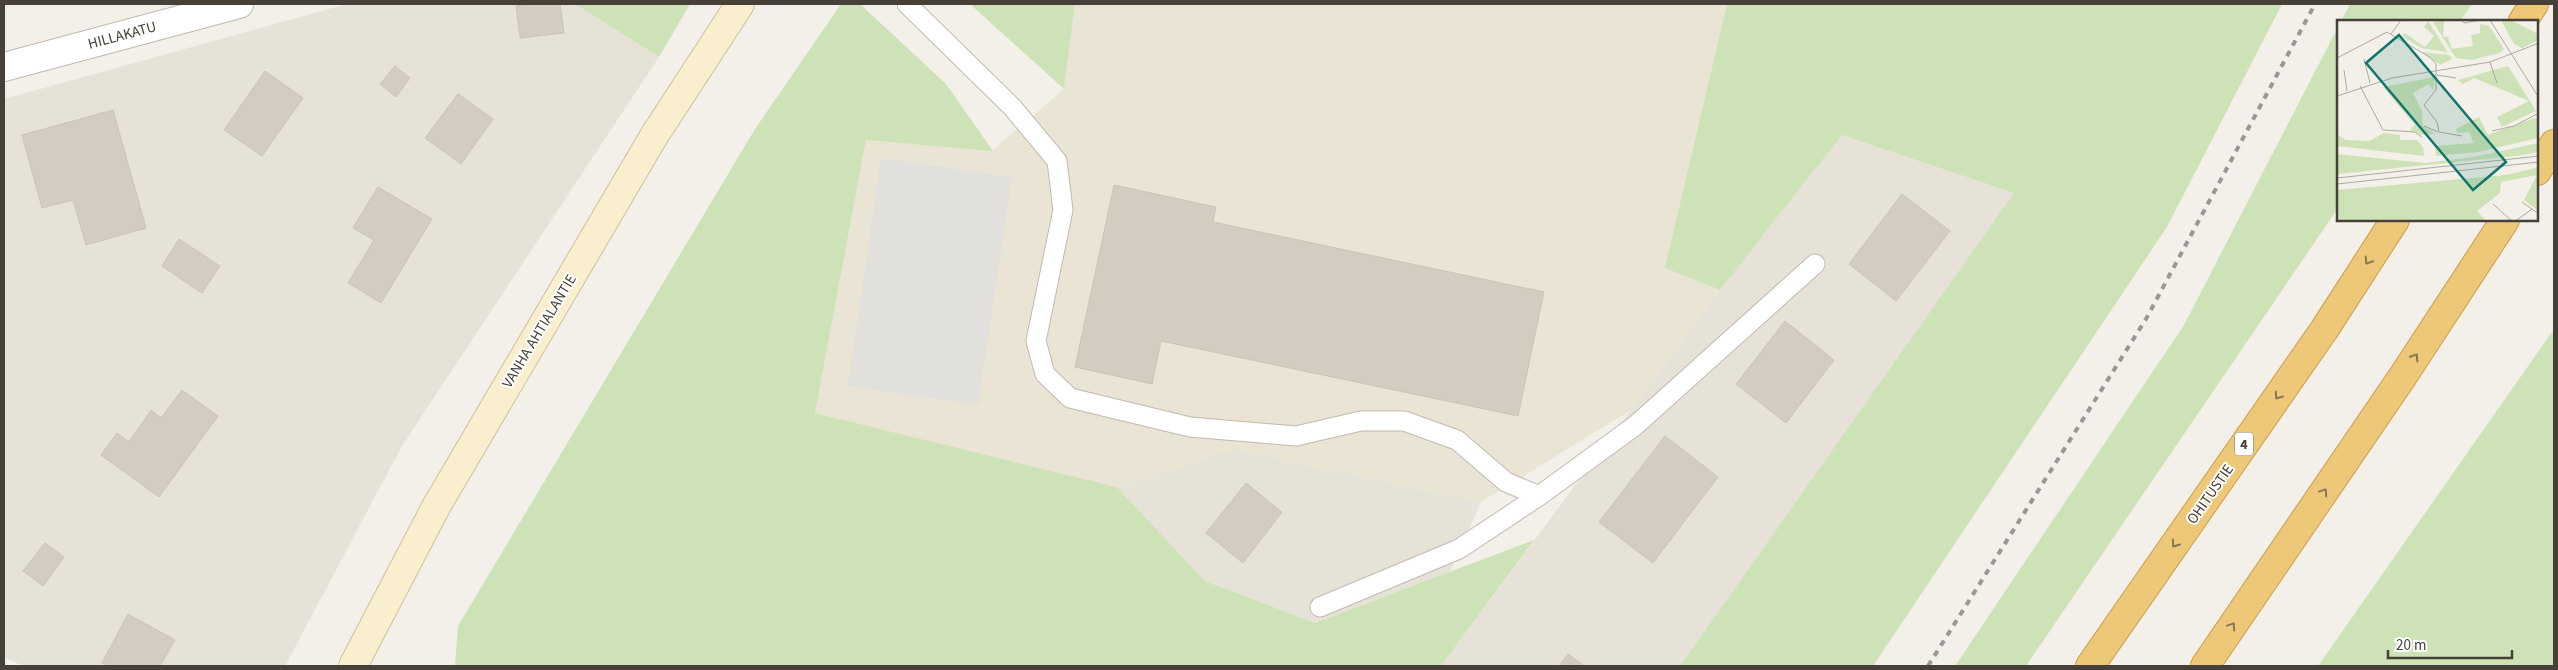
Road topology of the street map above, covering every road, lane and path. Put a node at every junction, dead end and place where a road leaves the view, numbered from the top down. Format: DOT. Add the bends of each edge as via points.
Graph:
graph roads {
  1 [pos="239,4"];
  2 [pos="740,4"];
  3 [pos="907,4"];
  4 [pos="2534,4"];
  5 [pos="2524,20"];
  6 [pos="4,67"];
  7 [pos="2554,144"];
  8 [pos="2538,169"];
  9 [pos="2394,221"];
  10 [pos="2503,221"];
  11 [pos="1815,264"];
  12 [pos="1539,496"];
  13 [pos="1320,607"];
  14 [pos="353,666"];
  15 [pos="2090,666"];
  16 [pos="2205,666"];
  1 -- 6 [label="street, HILLAKATU"];
  2 -- 14 [label="street, VANHA AHTIALANTIE" via="654,136 437,505"];
  3 -- 12 [label="lane" via="1013,108 1057,161 1063,210 1036,342 1045,374 1070,398 1190,426 1296,436 1361,420 1404,422 1457,440 1506,482"];
  4 -- 5 [label="highway"];
  7 -- 8 [label="highway"];
  9 -- 15 [label="highway, OHITUSTIE / 4, one-way" via="2324,330"];
  16 -- 10 [label="highway, one-way"];
  11 -- 12 [label="lane" via="1636,425"];
  12 -- 13 [label="lane" via="1459,549"];
}
